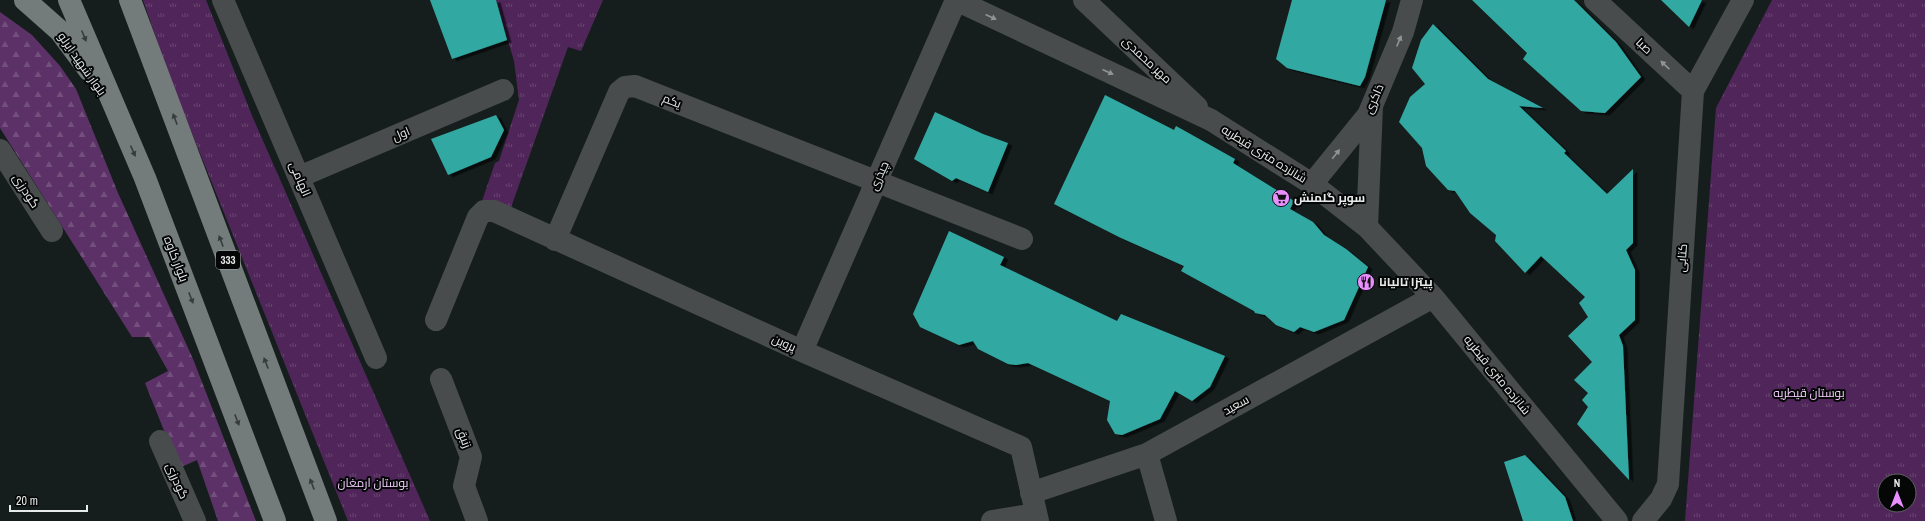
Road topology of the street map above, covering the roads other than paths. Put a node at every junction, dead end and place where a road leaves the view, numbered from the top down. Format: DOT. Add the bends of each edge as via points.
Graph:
graph roads {
  1 [pos="25,0"];
  2 [pos="69,0"];
  3 [pos="130,0"];
  4 [pos="223,0"];
  5 [pos="956,0"];
  6 [pos="1084,0"];
  7 [pos="1412,0"];
  8 [pos="1595,0"];
  9 [pos="1743,0"];
  10 [pos="503,90"];
  11 [pos="1693,92"];
  12 [pos="1372,103"];
  13 [pos="117,116"];
  14 [pos="1211,120"];
  15 [pos="0,150"];
  16 [pos="299,177"];
  17 [pos="877,182"];
  18 [pos="1312,184"];
  19 [pos="1367,227"];
  20 [pos="52,232"];
  21 [pos="1022,239"];
  22 [pos="555,240"];
  23 [pos="1433,297"];
  24 [pos="436,320"];
  25 [pos="802,351"];
  26 [pos="376,358"];
  27 [pos="441,379"];
  28 [pos="160,441"];
  29 [pos="1147,454"];
  30 [pos="1031,493"];
  31 [pos="1037,518"];
  32 [pos="195,521"];
  33 [pos="275,521"];
  34 [pos="326,521"];
  35 [pos="477,521"];
  36 [pos="992,521"];
  37 [pos="1166,521"];
  38 [pos="1617,521"];
  39 [pos="1644,521"];
  1 -- 13 [label="main road, بلوار شهید ایرلو" via="60,31 85,63"];
  2 -- 13 [label="main road, بلوار کاوه, one-way"];
  34 -- 3 [label="main road, 333, one-way"];
  4 -- 16 [label="street, الهامی"];
  5 -- 14 [label="street, شانزده متری قیطریه, one-way"];
  5 -- 17 [label="street, چیذری"];
  6 -- 14 [label="street, مهر محمدی"];
  12 -- 7 [label="street, ذاکری, one-way" via="1403,32"];
  11 -- 8 [label="street, صبا, one-way"];
  9 -- 11 [label="street, کتابی"];
  10 -- 16 [label="street, اول"];
  11 -- 39 [label="street, کتابی" via="1668,484 1661,499"];
  18 -- 12 [label="street, ذاکری, one-way" via="1368,115"];
  12 -- 19 [label="street"];
  13 -- 33 [label="main road, بلوار کاوه, one-way" via="145,178"];
  14 -- 18 [label="street, شانزده متری قیطریه"];
  15 -- 20 [label="street, گودرزی"];
  16 -- 26 [label="street, الهامی"];
  17 -- 21 [label="street, یکم"];
  17 -- 22 [label="street, یکم" via="634,86 625,87 619,92"];
  17 -- 25 [label="street, چیذری"];
  18 -- 19 [label="street, شانزده متری قیطریه"];
  19 -- 23 [label="street, شانزده متری قیطریه"];
  22 -- 24 [label="street, پروین" via="494,211 484,211 478,217"];
  22 -- 25 [label="street, پروین"];
  23 -- 29 [label="street, سعید"];
  23 -- 38 [label="street, شانزده متری قیطریه"];
  25 -- 30 [label="street, پروین" via="1021,447"];
  27 -- 35 [label="street, زنبق" via="471,457 464,486"];
  28 -- 32 [label="street, گودرزی"];
  29 -- 30 [label="street, سعید"];
  29 -- 37 [label="street"];
  30 -- 31 [label="street, پروین"];
  31 -- 36 [label="street"];
}
